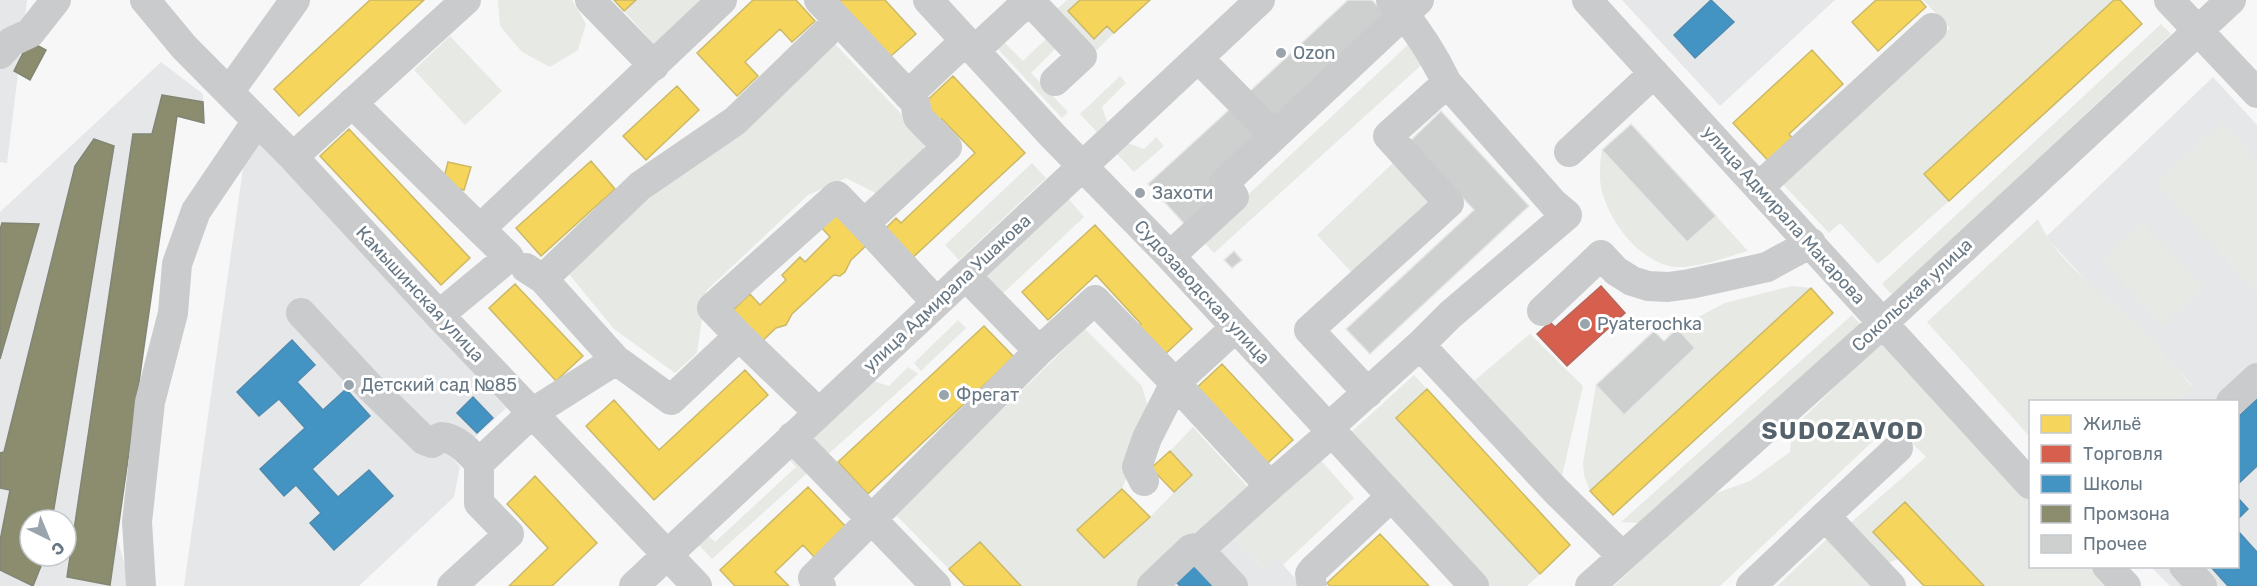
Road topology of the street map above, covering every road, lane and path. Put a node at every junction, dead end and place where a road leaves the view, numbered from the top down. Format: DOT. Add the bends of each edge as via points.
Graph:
graph roads {
  1 [pos="56,0"];
  2 [pos="295,0"];
  3 [pos="466,0"];
  4 [pos="590,0"];
  5 [pos="722,0"];
  6 [pos="928,0"];
  7 [pos="1260,0"];
  8 [pos="1587,0"];
  9 [pos="2169,0"];
  10 [pos="2231,0"];
  11 [pos="154,3"];
  12 [pos="1015,5"];
  13 [pos="1405,5"];
  14 [pos="829,10"];
  15 [pos="1932,28"];
  16 [pos="2198,31"];
  17 [pos="970,46"];
  18 [pos="0,54"];
  19 [pos="1198,58"];
  20 [pos="654,66"];
  21 [pos="1654,73"];
  22 [pos="1055,81"];
  23 [pos="1447,83"];
  24 [pos="229,92"];
  25 [pos="2257,93"];
  26 [pos="908,95"];
  27 [pos="352,103"];
  28 [pos="257,121"];
  29 [pos="1274,135"];
  30 [pos="1569,152"];
  31 [pos="293,157"];
  32 [pos="1083,166"];
  33 [pos="1759,187"];
  34 [pos="864,224"];
  35 [pos="480,229"];
  36 [pos="1811,243"];
  37 [pos="508,256"];
  38 [pos="1170,256"];
  39 [pos="966,276"];
  40 [pos="543,279"];
  41 [pos="936,302"];
  42 [pos="1542,311"];
  43 [pos="301,313"];
  44 [pos="439,315"];
  45 [pos="1883,323"];
  46 [pos="1235,328"];
  47 [pos="740,336"];
  48 [pos="1420,345"];
  49 [pos="1039,351"];
  50 [pos="616,360"];
  51 [pos="2257,378"];
  52 [pos="1174,383"];
  53 [pos="1368,393"];
  54 [pos="2234,400"];
  55 [pos="532,413"];
  56 [pos="819,413"];
  57 [pos="1329,431"];
  58 [pos="792,437"];
  59 [pos="1898,448"];
  60 [pos="479,463"];
  61 [pos="1144,481"];
  62 [pos="2029,482"];
  63 [pos="1270,486"];
  64 [pos="1391,497"];
  65 [pos="1825,516"];
  66 [pos="873,519"];
  67 [pos="1199,550"];
  68 [pos="668,555"];
  69 [pos="1622,556"];
  70 [pos="2108,568"];
  71 [pos="2185,568"];
  72 [pos="141,586"];
  73 [pos="452,586"];
  74 [pos="634,586"];
  75 [pos="697,586"];
  76 [pos="821,586"];
  77 [pos="936,586"];
  78 [pos="1152,586"];
  79 [pos="1233,586"];
  80 [pos="1312,586"];
  81 [pos="1474,586"];
  82 [pos="1590,586"];
  83 [pos="1751,586"];
  84 [pos="1891,586"];
  85 [pos="2126,586"];
  86 [pos="2202,586"];
  1 -- 18 [label="street" via="30,33 11,42"];
  2 -- 24 [label="street"];
  3 -- 27 [label="street"];
  4 -- 20 [label="street"];
  5 -- 20 [label="street"];
  6 -- 17 [label="street, Судозаводская улица"];
  7 -- 19 [label="street, улица Адмирала Ушакова"];
  8 -- 21 [label="street, улица Адмирала Макарова"];
  9 -- 16 [label="street"];
  10 -- 16 [label="street, Сокольская улица"];
  11 -- 24 [label="street, Камышинская улица" via="184,47"];
  12 -- 17 [label="street"];
  12 -- 22 [label="street" via="1082,56"];
  13 -- 23 [label="street"];
  13 -- 29 [label="street"];
  14 -- 26 [label="street"];
  14 -- 40 [label="street" via="735,121 640,186"];
  15 -- 33 [label="street"];
  16 -- 25 [label="street"];
  16 -- 45 [label="street, Сокольская улица"];
  17 -- 26 [label="street"];
  17 -- 32 [label="street, Судозаводская улица"];
  19 -- 29 [label="street"];
  19 -- 32 [label="street, улица Адмирала Ушакова"];
  20 -- 35 [label="street"];
  21 -- 30 [label="street"];
  21 -- 33 [label="street, улица Адмирала Макарова"];
  23 -- 48 [label="street" via="1567,215"];
  23 -- 53 [label="street" via="1388,136 1449,203 1309,330"];
  24 -- 28 [label="street, Камышинская улица"];
  26 -- 34 [label="street" via="915,102 918,117 947,147"];
  27 -- 31 [label="street"];
  27 -- 35 [label="street"];
  28 -- 31 [label="street, Камышинская улица"];
  28 -- 72 [label="street" via="196,211 177,264 173,313 150,402 137,522"];
  29 -- 38 [label="street" via="1224,183 1234,197"];
  31 -- 44 [label="street, Камышинская улица"];
  32 -- 38 [label="street, Судозаводская улица"];
  32 -- 39 [label="street, улица Адмирала Ушакова"];
  33 -- 36 [label="street, улица Адмирала Макарова"];
  34 -- 41 [label="street"];
  34 -- 47 [label="street" via="837,196 712,308"];
  35 -- 37 [label="street"];
  36 -- 42 [label="street" via="1767,267 1668,286 1632,281 1601,255"];
  36 -- 45 [label="street, улица Адмирала Макарова"];
  37 -- 40 [label="street"];
  37 -- 44 [label="street"];
  38 -- 46 [label="street, Судозаводская улица"];
  39 -- 41 [label="street, улица Адмирала Ушакова"];
  39 -- 49 [label="street"];
  40 -- 50 [label="street"];
  41 -- 56 [label="street, улица Адмирала Ушакова"];
  43 -- 60 [label="street" via="424,440 432,443 441,437 448,438 465,447"];
  44 -- 55 [label="street, Камышинская улица"];
  45 -- 62 [label="street, улица Адмирала Макарова"];
  45 -- 69 [label="street, Сокольская улица"];
  46 -- 52 [label="street"];
  46 -- 57 [label="street, Судозаводская улица"];
  47 -- 50 [label="street" via="671,400"];
  47 -- 56 [label="street"];
  48 -- 53 [label="street"];
  48 -- 69 [label="street"];
  49 -- 52 [label="street" via="1095,300"];
  49 -- 66 [label="street"];
  50 -- 55 [label="street"];
  51 -- 54 [label="street"];
  52 -- 61 [label="street" via="1137,467"];
  52 -- 63 [label="street"];
  53 -- 57 [label="street"];
  55 -- 60 [label="street"];
  55 -- 68 [label="street, Камышинская улица"];
  56 -- 58 [label="street, улица Адмирала Ушакова"];
  57 -- 63 [label="street"];
  57 -- 64 [label="street, Судозаводская улица"];
  58 -- 66 [label="street"];
  58 -- 68 [label="street, улица Адмирала Ушакова"];
  59 -- 65 [label="street"];
  60 -- 73 [label="street" via="479,503 509,534"];
  63 -- 67 [label="street"];
  64 -- 80 [label="street" via="1313,570"];
  64 -- 81 [label="street, Судозаводская улица"];
  65 -- 83 [label="street"];
  65 -- 84 [label="street"];
  66 -- 76 [label="street" via="813,578"];
  66 -- 77 [label="street"];
  67 -- 78 [label="street" via="1191,549"];
  67 -- 79 [label="street"];
  68 -- 74 [label="street, улица Адмирала Ушакова"];
  68 -- 75 [label="street, Камышинская улица"];
  69 -- 82 [label="street, Сокольская улица"];
  70 -- 85 [label="street"];
  71 -- 86 [label="street"];
}
